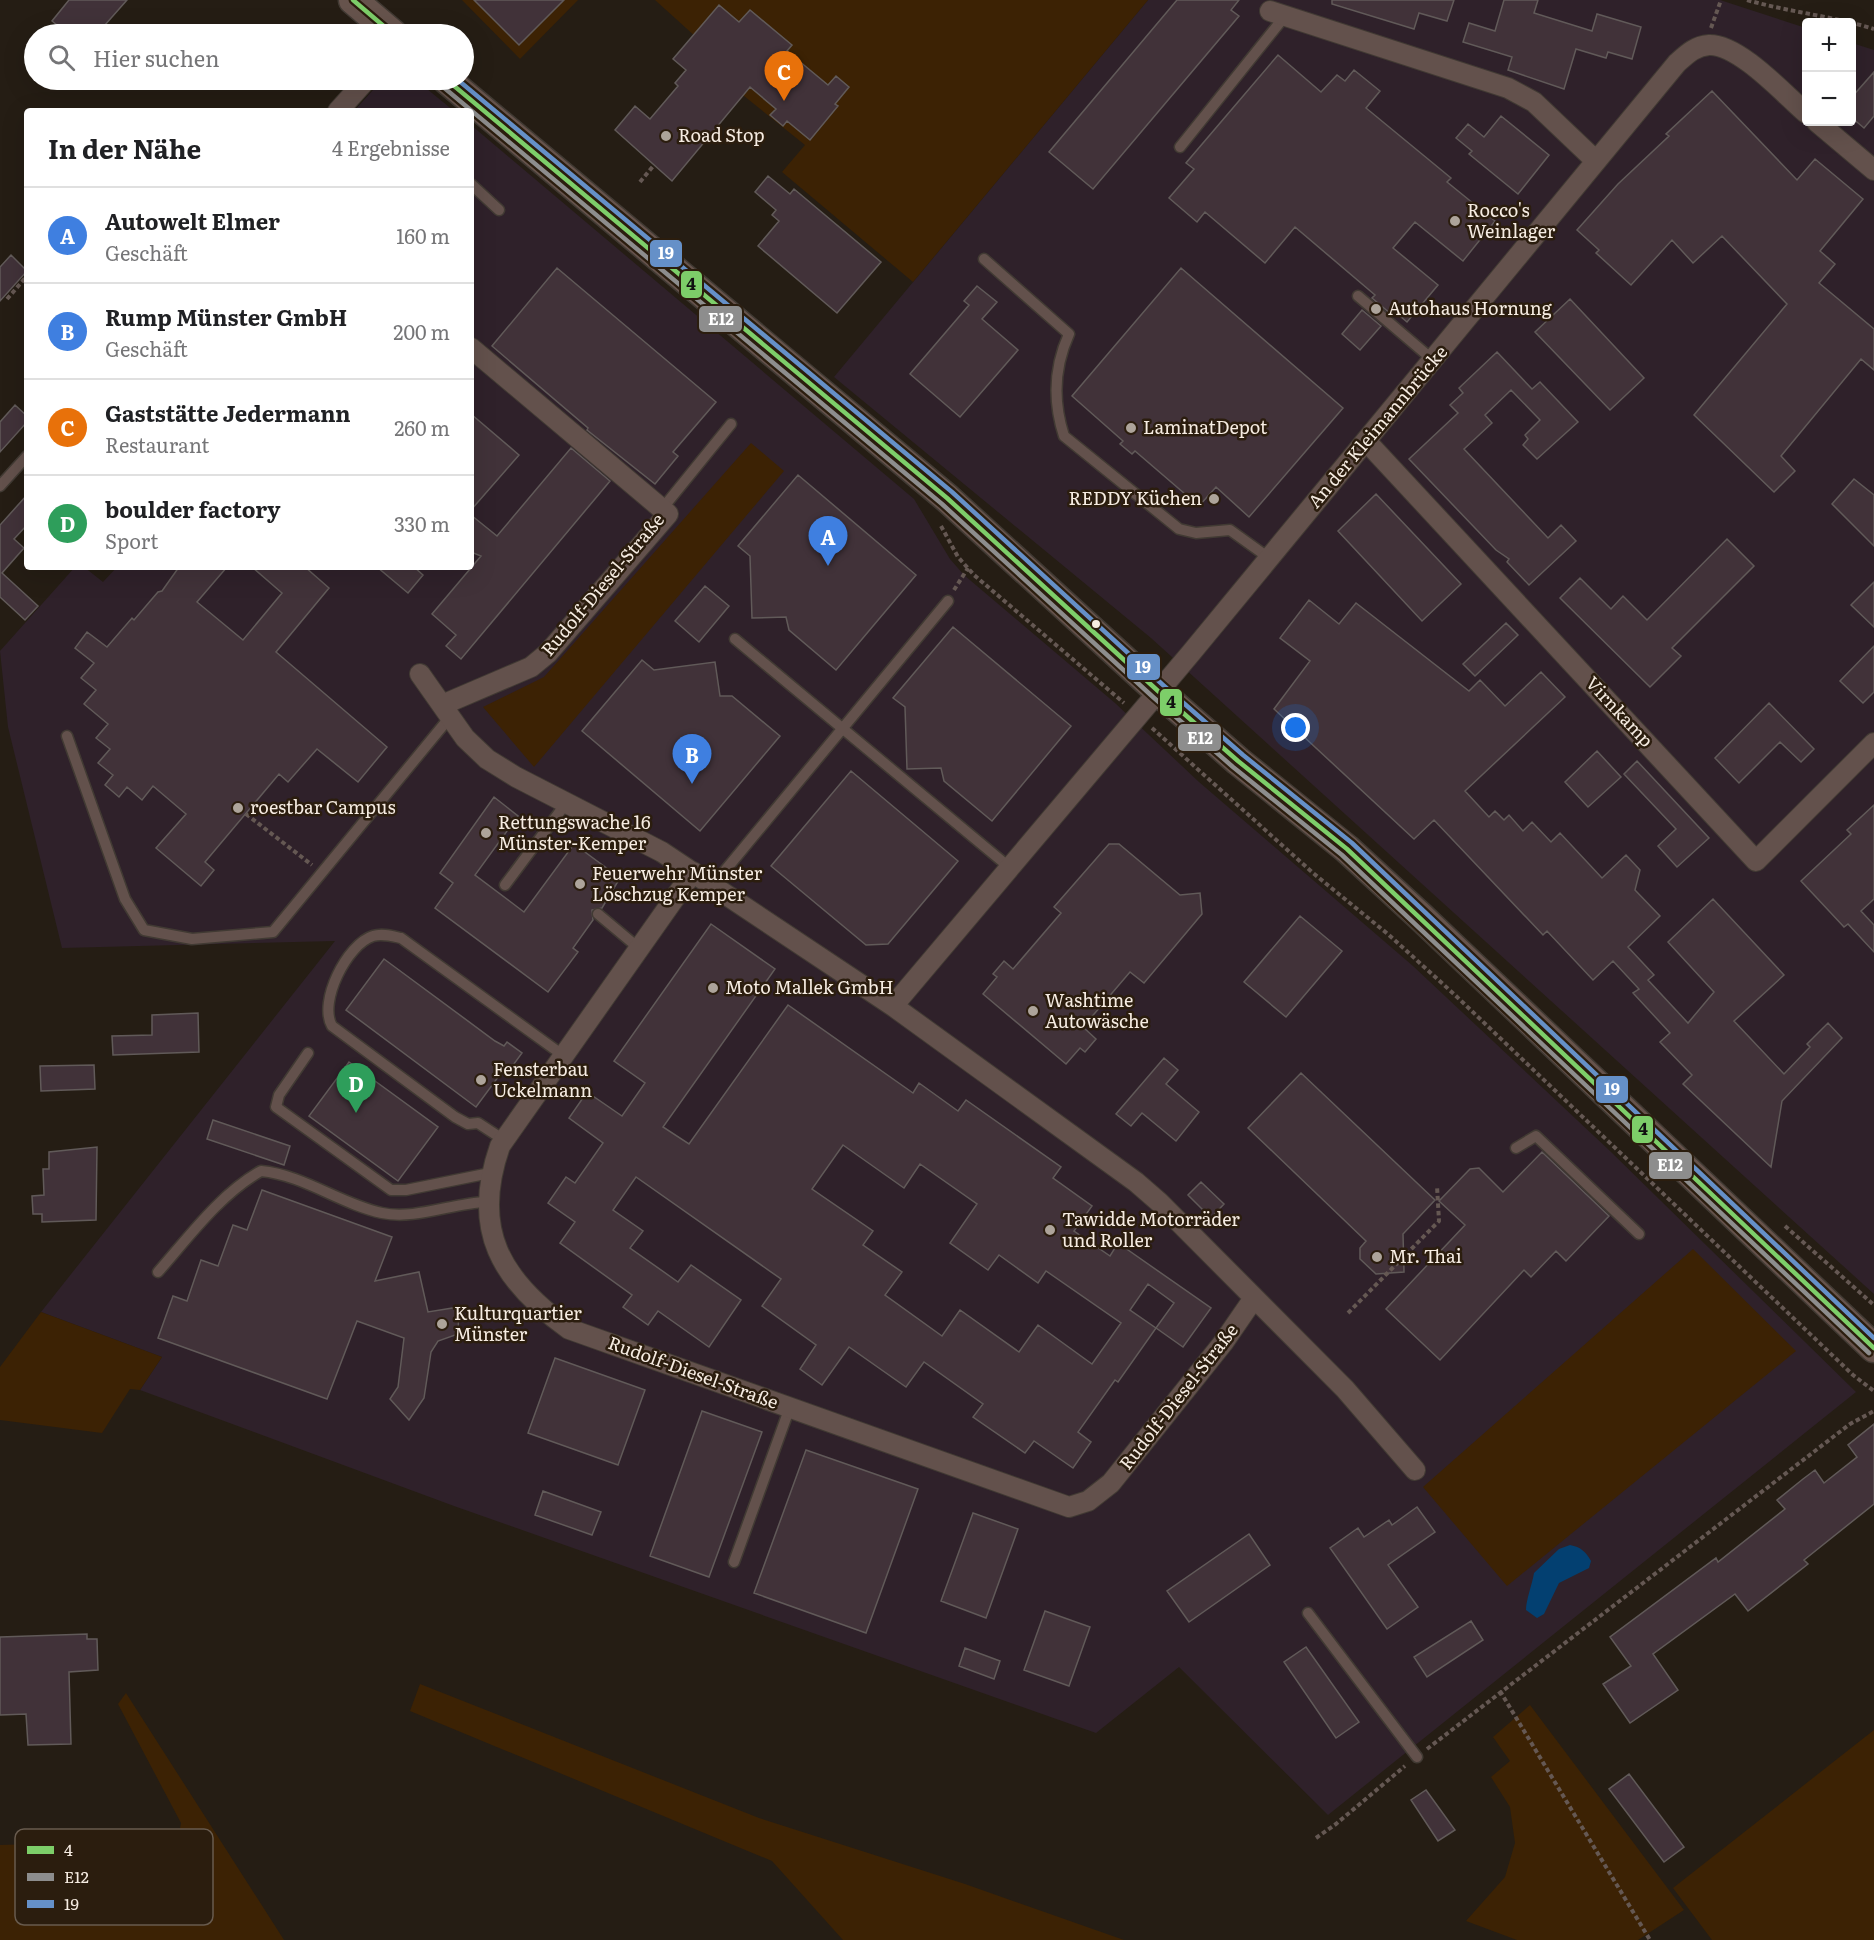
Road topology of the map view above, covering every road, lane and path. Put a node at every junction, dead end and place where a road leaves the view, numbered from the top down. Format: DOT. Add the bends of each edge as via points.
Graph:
graph roads {
  1 [pos="353,0"];
  2 [pos="1721,0"];
  3 [pos="1747,0"];
  4 [pos="1278,14"];
  5 [pos="1716,14"];
  6 [pos="381,24"];
  7 [pos="1874,29"];
  8 [pos="357,90"];
  9 [pos="459,90"];
  10 [pos="341,108"];
  11 [pos="1802,110"];
  12 [pos="1822,126"];
  13 [pos="1180,147"];
  14 [pos="1596,161"];
  15 [pos="654,165"];
  16 [pos="1874,170"];
  17 [pos="640,182"];
  18 [pos="474,187"];
  19 [pos="499,210"];
  20 [pos="984,259"];
  21 [pos="24,279"];
  22 [pos="1358,296"];
  23 [pos="7,299"];
  24 [pos="474,351"];
  25 [pos="1433,360"];
  26 [pos="731,424"];
  27 [pos="1367,442"];
  28 [pos="24,459"];
  29 [pos="0,486"];
  30 [pos="662,509"];
  31 [pos="938,521"];
  32 [pos="1269,558"];
  33 [pos="968,568"];
  34 [pos="948,601"];
  35 [pos="735,639"];
  36 [pos="420,674"];
  37 [pos="1158,691"];
  38 [pos="446,711"];
  39 [pos="1137,714"];
  40 [pos="841,727"];
  41 [pos="67,736"];
  42 [pos="1873,747"];
  43 [pos="567,802"];
  44 [pos="246,814"];
  45 [pos="1009,867"];
  46 [pos="693,872"];
  47 [pos="322,873"];
  48 [pos="505,885"];
  49 [pos="713,885"];
  50 [pos="598,914"];
  51 [pos="640,950"];
  52 [pos="893,1006"];
  53 [pos="308,1053"];
  54 [pos="564,1056"];
  55 [pos="504,1140"];
  56 [pos="1516,1148"];
  57 [pos="490,1173"];
  58 [pos="1437,1186"];
  59 [pos="486,1202"];
  60 [pos="1639,1234"];
  61 [pos="158,1272"];
  62 [pos="1254,1298"];
  63 [pos="1348,1313"];
  64 [pos="1874,1348"];
  65 [pos="1874,1391"];
  66 [pos="790,1407"];
  67 [pos="1874,1411"];
  68 [pos="1416,1470"];
  69 [pos="734,1562"];
  70 [pos="1308,1613"];
  71 [pos="1500,1691"];
  72 [pos="1417,1757"];
  73 [pos="1316,1838"];
  74 [pos="1650,1940"];
  1 -- 6 [label="main road"];
  2 -- 5 [label="path"];
  3 -- 7 [label="path"];
  4 -- 13 [label="lane"];
  4 -- 14 [label="street" via="1508,88 1534,102"];
  8 -- 10 [label="street"];
  9 -- 37 [label="main road" via="947,498"];
  11 -- 14 [label="street, An der Kleimannbrücke" via="1739,56 1724,47 1709,45 1694,49 1677,63"];
  12 -- 16 [label="street"];
  14 -- 25 [label="street, An der Kleimannbrücke"];
  15 -- 17 [label="path"];
  18 -- 19 [label="lane"];
  20 -- 32 [label="lane" via="1069,334 1056,374 1058,416 1064,436 1179,529 1196,533 1230,530"];
  21 -- 23 [label="path"];
  22 -- 25 [label="lane"];
  24 -- 30 [label="street, Rudolf-Diesel-Straße"];
  25 -- 27 [label="street, An der Kleimannbrücke"];
  26 -- 30 [label="lane"];
  27 -- 32 [label="street, An der Kleimannbrücke"];
  27 -- 42 [label="street, Virnkamp" via="1756,861"];
  28 -- 29 [label="lane"];
  30 -- 38 [label="street, Rudolf-Diesel-Straße" via="668,514 548,653 531,667"];
  31 -- 33 [label="path"];
  32 -- 37 [label="street, An der Kleimannbrücke"];
  33 -- 34 [label="path"];
  33 -- 39 [label="path"];
  34 -- 40 [label="lane"];
  35 -- 40 [label="lane"];
  36 -- 38 [label="street"];
  37 -- 39 [label="street"];
  37 -- 64 [label="main road" via="1347,849"];
  38 -- 43 [label="street" via="465,738 487,759"];
  38 -- 47 [label="lane"];
  39 -- 45 [label="street"];
  39 -- 65 [label="path" via="1455,995 1853,1376"];
  40 -- 45 [label="lane"];
  40 -- 49 [label="lane"];
  41 -- 47 [label="lane" via="125,899 144,930 192,939 273,932"];
  43 -- 46 [label="street"];
  43 -- 48 [label="lane"];
  44 -- 47 [label="path"];
  45 -- 52 [label="street"];
  46 -- 49 [label="street"];
  46 -- 51 [label="street, Rudolf-Diesel-Straße"];
  49 -- 52 [label="street"];
  50 -- 51 [label="lane"];
  51 -- 54 [label="street, Rudolf-Diesel-Straße"];
  52 -- 62 [label="street" via="1136,1182"];
  53 -- 57 [label="lane" via="279,1095 276,1107 391,1190"];
  54 -- 55 [label="street, Rudolf-Diesel-Straße"];
  54 -- 55 [label="lane" via="401,938 372,936 344,964 329,1000 327,1018 332,1026 455,1117 478,1124"];
  55 -- 57 [label="street, Rudolf-Diesel-Straße"];
  56 -- 60 [label="lane" via="1536,1136"];
  57 -- 59 [label="street, Rudolf-Diesel-Straße"];
  58 -- 63 [label="path" via="1439,1221"];
  59 -- 61 [label="lane" via="414,1213 381,1213 261,1171 209,1215"];
  59 -- 66 [label="street, Rudolf-Diesel-Straße" via="495,1248 507,1269 542,1310 569,1329"];
  62 -- 66 [label="street, Rudolf-Diesel-Straße" via="1111,1483 1088,1501 1069,1506"];
  62 -- 68 [label="street" via="1345,1389"];
  66 -- 69 [label="lane"];
  67 -- 71 [label="path" via="1850,1424"];
  70 -- 72 [label="lane"];
  71 -- 72 [label="path"];
  71 -- 74 [label="path"];
  72 -- 73 [label="path"];
}
